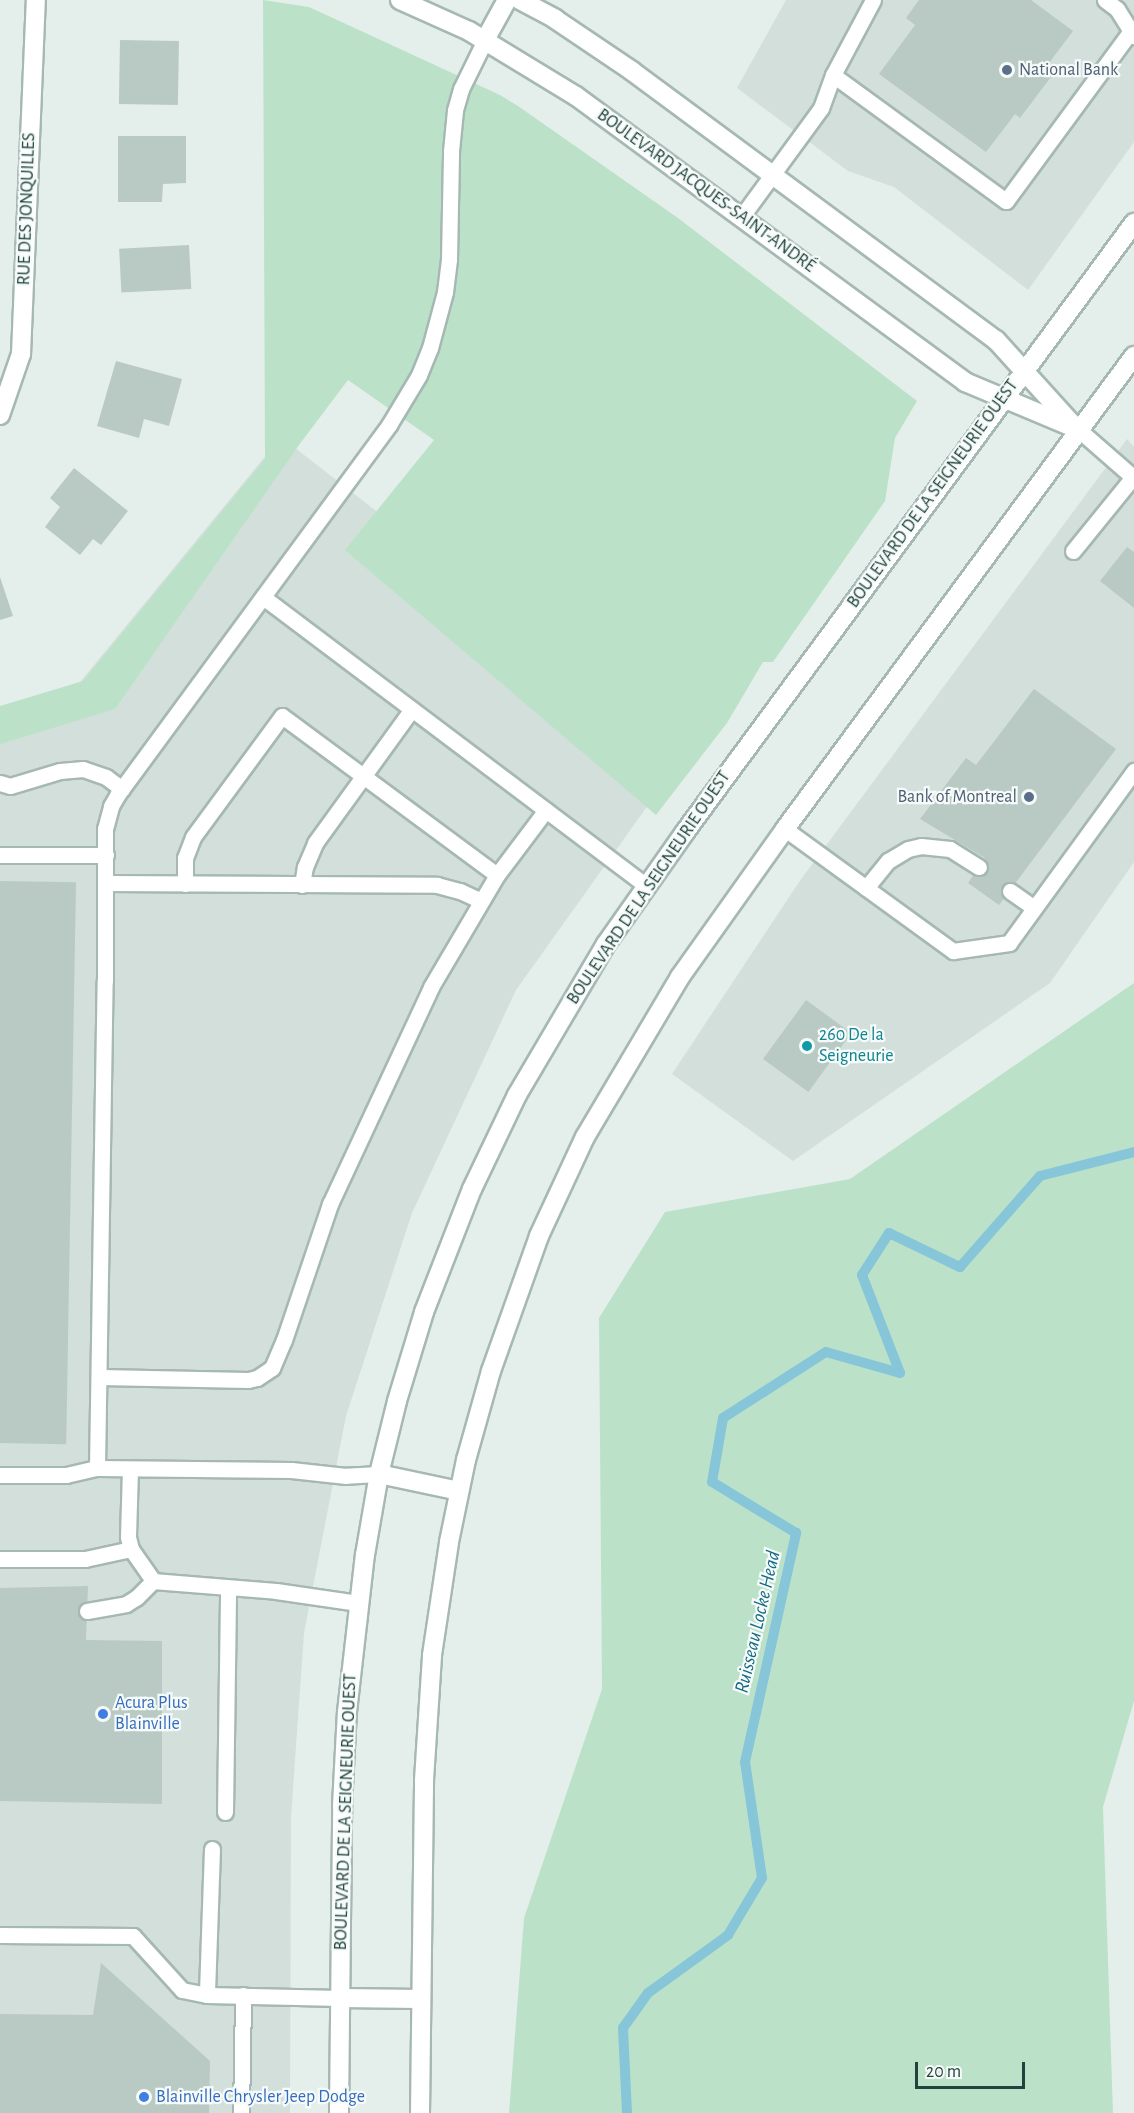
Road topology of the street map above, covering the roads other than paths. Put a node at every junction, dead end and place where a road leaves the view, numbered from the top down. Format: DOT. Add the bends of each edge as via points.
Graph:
graph roads {
  1 [pos="36,0"];
  2 [pos="400,0"];
  3 [pos="507,0"];
  4 [pos="520,0"];
  5 [pos="873,0"];
  6 [pos="1105,0"];
  7 [pos="1132,34"];
  8 [pos="485,40"];
  9 [pos="833,75"];
  10 [pos="772,175"];
  11 [pos="742,216"];
  12 [pos="1134,223"];
  13 [pos="1134,356"];
  14 [pos="1025,370"];
  15 [pos="1003,398"];
  16 [pos="0,415"];
  17 [pos="1079,430"];
  18 [pos="1133,478"];
  19 [pos="1073,551"];
  20 [pos="262,597"];
  21 [pos="412,709"];
  22 [pos="1134,771"];
  23 [pos="363,775"];
  24 [pos="0,783"];
  25 [pos="122,789"];
  26 [pos="546,810"];
  27 [pos="785,829"];
  28 [pos="0,855"];
  29 [pos="106,855"];
  30 [pos="979,867"];
  31 [pos="497,875"];
  32 [pos="106,884"];
  33 [pos="185,884"];
  34 [pos="302,885"];
  35 [pos="646,886"];
  36 [pos="866,888"];
  37 [pos="1010,891"];
  38 [pos="481,901"];
  39 [pos="1034,908"];
  40 [pos="100,1377"];
  41 [pos="97,1468"];
  42 [pos="130,1469"];
  43 [pos="379,1474"];
  44 [pos="0,1475"];
  45 [pos="459,1491"];
  46 [pos="131,1549"];
  47 [pos="0,1559"];
  48 [pos="153,1581"];
  49 [pos="228,1588"];
  50 [pos="358,1604"];
  51 [pos="87,1611"];
  52 [pos="225,1812"];
  53 [pos="212,1849"];
  54 [pos="0,1935"];
  55 [pos="207,1995"];
  56 [pos="243,1995"];
  57 [pos="340,1998"];
  58 [pos="422,1999"];
  59 [pos="241,2113"];
  60 [pos="339,2113"];
  61 [pos="420,2113"];
  1 -- 16 [label="main road, RUE DES JONQUILLES" via="21,354"];
  2 -- 8 [label="main road, BOULEVARD JACQUES-SAINT-ANDRÉ"];
  3 -- 8 [label="main road"];
  4 -- 10 [label="main road" via="632,71"];
  5 -- 9 [label="lane"];
  6 -- 7 [label="lane" via="1117,9"];
  7 -- 9 [label="lane" via="1006,201"];
  8 -- 11 [label="main road, BOULEVARD JACQUES-SAINT-ANDRÉ" via="576,96"];
  8 -- 20 [label="lane" via="455,110 449,260 430,348 408,396"];
  9 -- 10 [label="lane" via="821,108"];
  10 -- 11 [label="lane"];
  10 -- 14 [label="main road" via="996,340"];
  11 -- 15 [label="main road, BOULEVARD JACQUES-SAINT-ANDRÉ" via="965,381"];
  12 -- 14 [label="main road, BOULEVARD DE LA SEIGNEURIE OUEST"];
  13 -- 17 [label="main road"];
  14 -- 15 [label="main road, BOULEVARD DE LA SEIGNEURIE OUEST"];
  14 -- 17 [label="main road"];
  15 -- 17 [label="main road, BOULEVARD JACQUES-SAINT-ANDRÉ"];
  15 -- 35 [label="main road, BOULEVARD DE LA SEIGNEURIE OUEST"];
  17 -- 18 [label="lane"];
  17 -- 27 [label="main road"];
  18 -- 19 [label="lane"];
  20 -- 21 [label="lane"];
  20 -- 25 [label="lane"];
  21 -- 23 [label="lane"];
  21 -- 26 [label="lane"];
  22 -- 39 [label="lane"];
  23 -- 31 [label="lane"];
  23 -- 33 [label="lane" via="282,716 193,837 185,858"];
  23 -- 34 [label="lane" via="315,843"];
  24 -- 25 [label="lane" via="10,786 60,771 83,769 106,777"];
  25 -- 29 [label="lane" via="106,819"];
  26 -- 31 [label="lane"];
  26 -- 35 [label="lane"];
  27 -- 36 [label="lane"];
  27 -- 45 [label="main road" via="670,992 578,1151 539,1236 491,1371"];
  28 -- 29 [label="lane"];
  29 -- 32 [label="lane"];
  30 -- 36 [label="lane" via="950,849 921,846 888,861"];
  31 -- 38 [label="lane"];
  32 -- 33 [label="lane"];
  32 -- 40 [label="lane"];
  33 -- 34 [label="lane"];
  34 -- 38 [label="lane" via="437,885"];
  35 -- 43 [label="main road, BOULEVARD DE LA SEIGNEURIE OUEST" via="543,1050 472,1189 424,1312"];
  36 -- 39 [label="lane" via="953,951 1009,943"];
  37 -- 39 [label="lane"];
  38 -- 40 [label="lane" via="431,987 348,1164 272,1368 248,1380"];
  40 -- 41 [label="lane"];
  41 -- 42 [label="lane"];
  41 -- 44 [label="lane" via="66,1475"];
  42 -- 43 [label="lane"];
  42 -- 46 [label="lane"];
  43 -- 45 [label="main road"];
  43 -- 50 [label="main road, BOULEVARD DE LA SEIGNEURIE OUEST"];
  45 -- 58 [label="main road" via="432,1655 426,1734"];
  46 -- 47 [label="lane" via="85,1559"];
  46 -- 48 [label="lane"];
  48 -- 49 [label="lane"];
  48 -- 51 [label="lane" via="126,1604"];
  49 -- 50 [label="lane"];
  49 -- 52 [label="lane"];
  50 -- 57 [label="main road, BOULEVARD DE LA SEIGNEURIE OUEST" via="342,1806"];
  53 -- 55 [label="lane"];
  54 -- 55 [label="lane" via="132,1936 183,1990"];
  55 -- 56 [label="lane"];
  56 -- 57 [label="lane"];
  56 -- 59 [label="lane"];
  57 -- 58 [label="main road"];
  57 -- 60 [label="main road, BOULEVARD DE LA SEIGNEURIE OUEST"];
  58 -- 61 [label="main road"];
}
